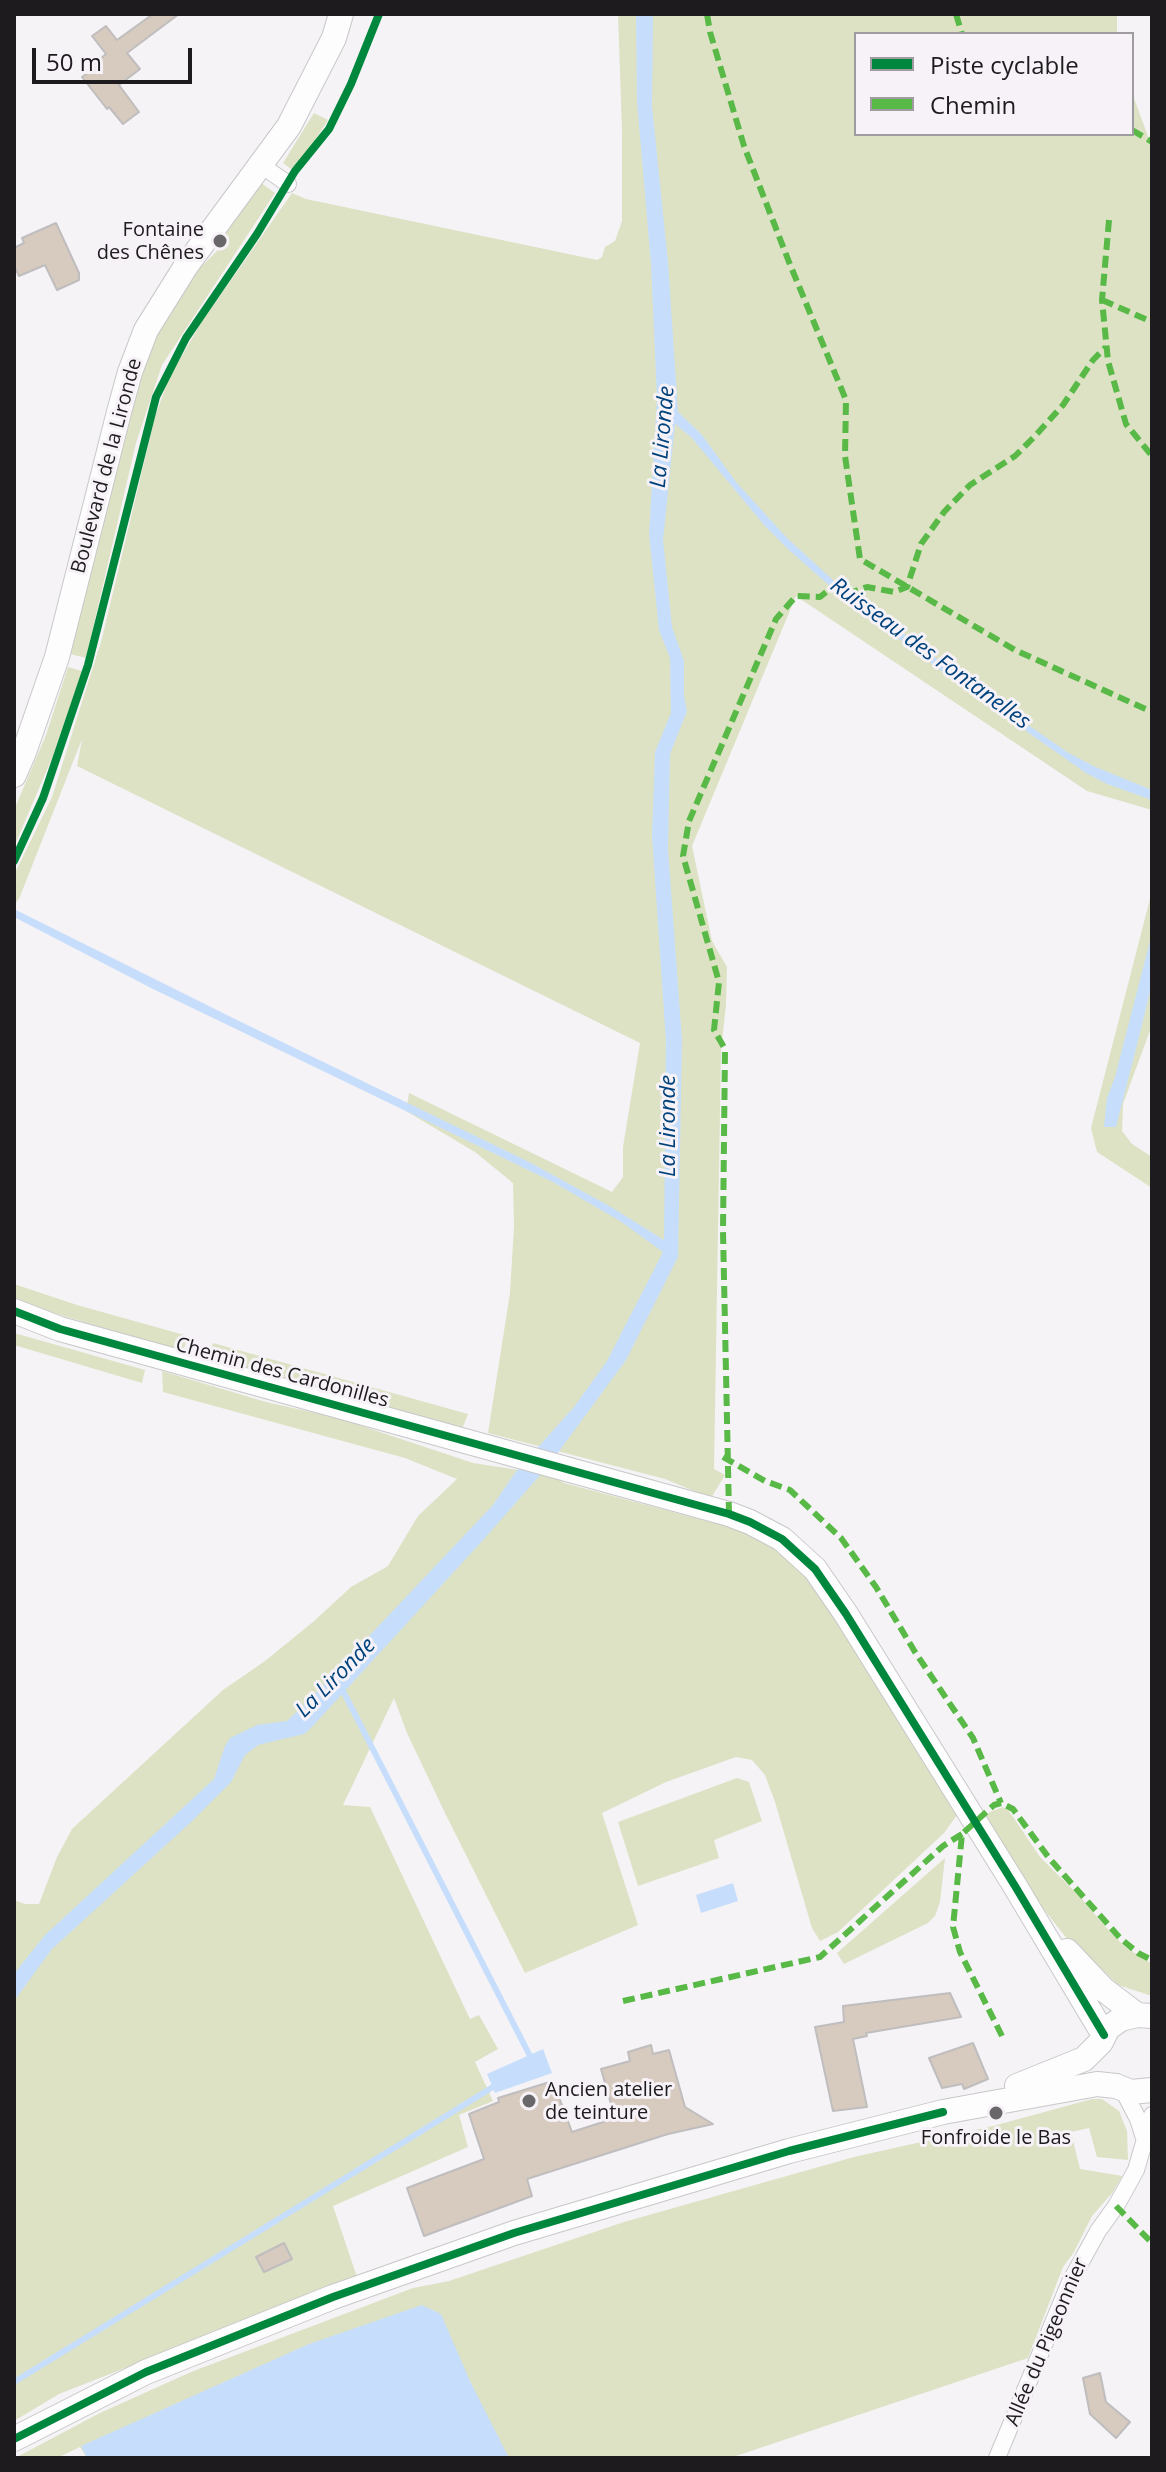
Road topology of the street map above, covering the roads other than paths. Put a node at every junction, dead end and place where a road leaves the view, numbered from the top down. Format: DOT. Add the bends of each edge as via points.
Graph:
graph roads {
  1 [pos="341,14"];
  2 [pos="261,165"];
  3 [pos="288,184"];
  4 [pos="14,775"];
  5 [pos="14,1311"];
  6 [pos="14,1322"];
  7 [pos="60,1329"];
  8 [pos="1015,1886"];
  9 [pos="1147,2016"];
  10 [pos="1102,2039"];
  11 [pos="1120,2088"];
  12 [pos="1152,2090"];
  13 [pos="943,2112"];
  14 [pos="1152,2115"];
  15 [pos="1145,2143"];
  16 [pos="14,2439"];
  17 [pos="997,2458"];
  1 -- 2 [label="street, Boulevard de la Lironde" via="295,115"];
  2 -- 3 [label="street"];
  2 -- 4 [label="street, Boulevard de la Lironde" via="146,330 119,412 57,657"];
  5 -- 7 [label="street, Chemin des Cardonilles"];
  6 -- 7 [label="street, Chemin des Cardonilles"];
  7 -- 8 [label="street, Chemin des Cardonilles" via="572,1469 770,1532 815,1569"];
  8 -- 9 [label="street" via="1111,1997"];
  8 -- 10 [label="street"];
  9 -- 10 [label="street" via="1121,2019"];
  10 -- 11 [label="street" via="1101,2067"];
  10 -- 13 [label="street" via="1084,2059 1066,2068"];
  11 -- 12 [label="street"];
  11 -- 13 [label="street" via="1072,2087"];
  11 -- 15 [label="street"];
  13 -- 16 [label="street" via="789,2151 514,2233 333,2297 146,2372"];
  14 -- 15 [label="street, Allée du Pigeonnier"];
  15 -- 17 [label="street, Allée du Pigeonnier" via="1136,2170 1070,2282"];
}
